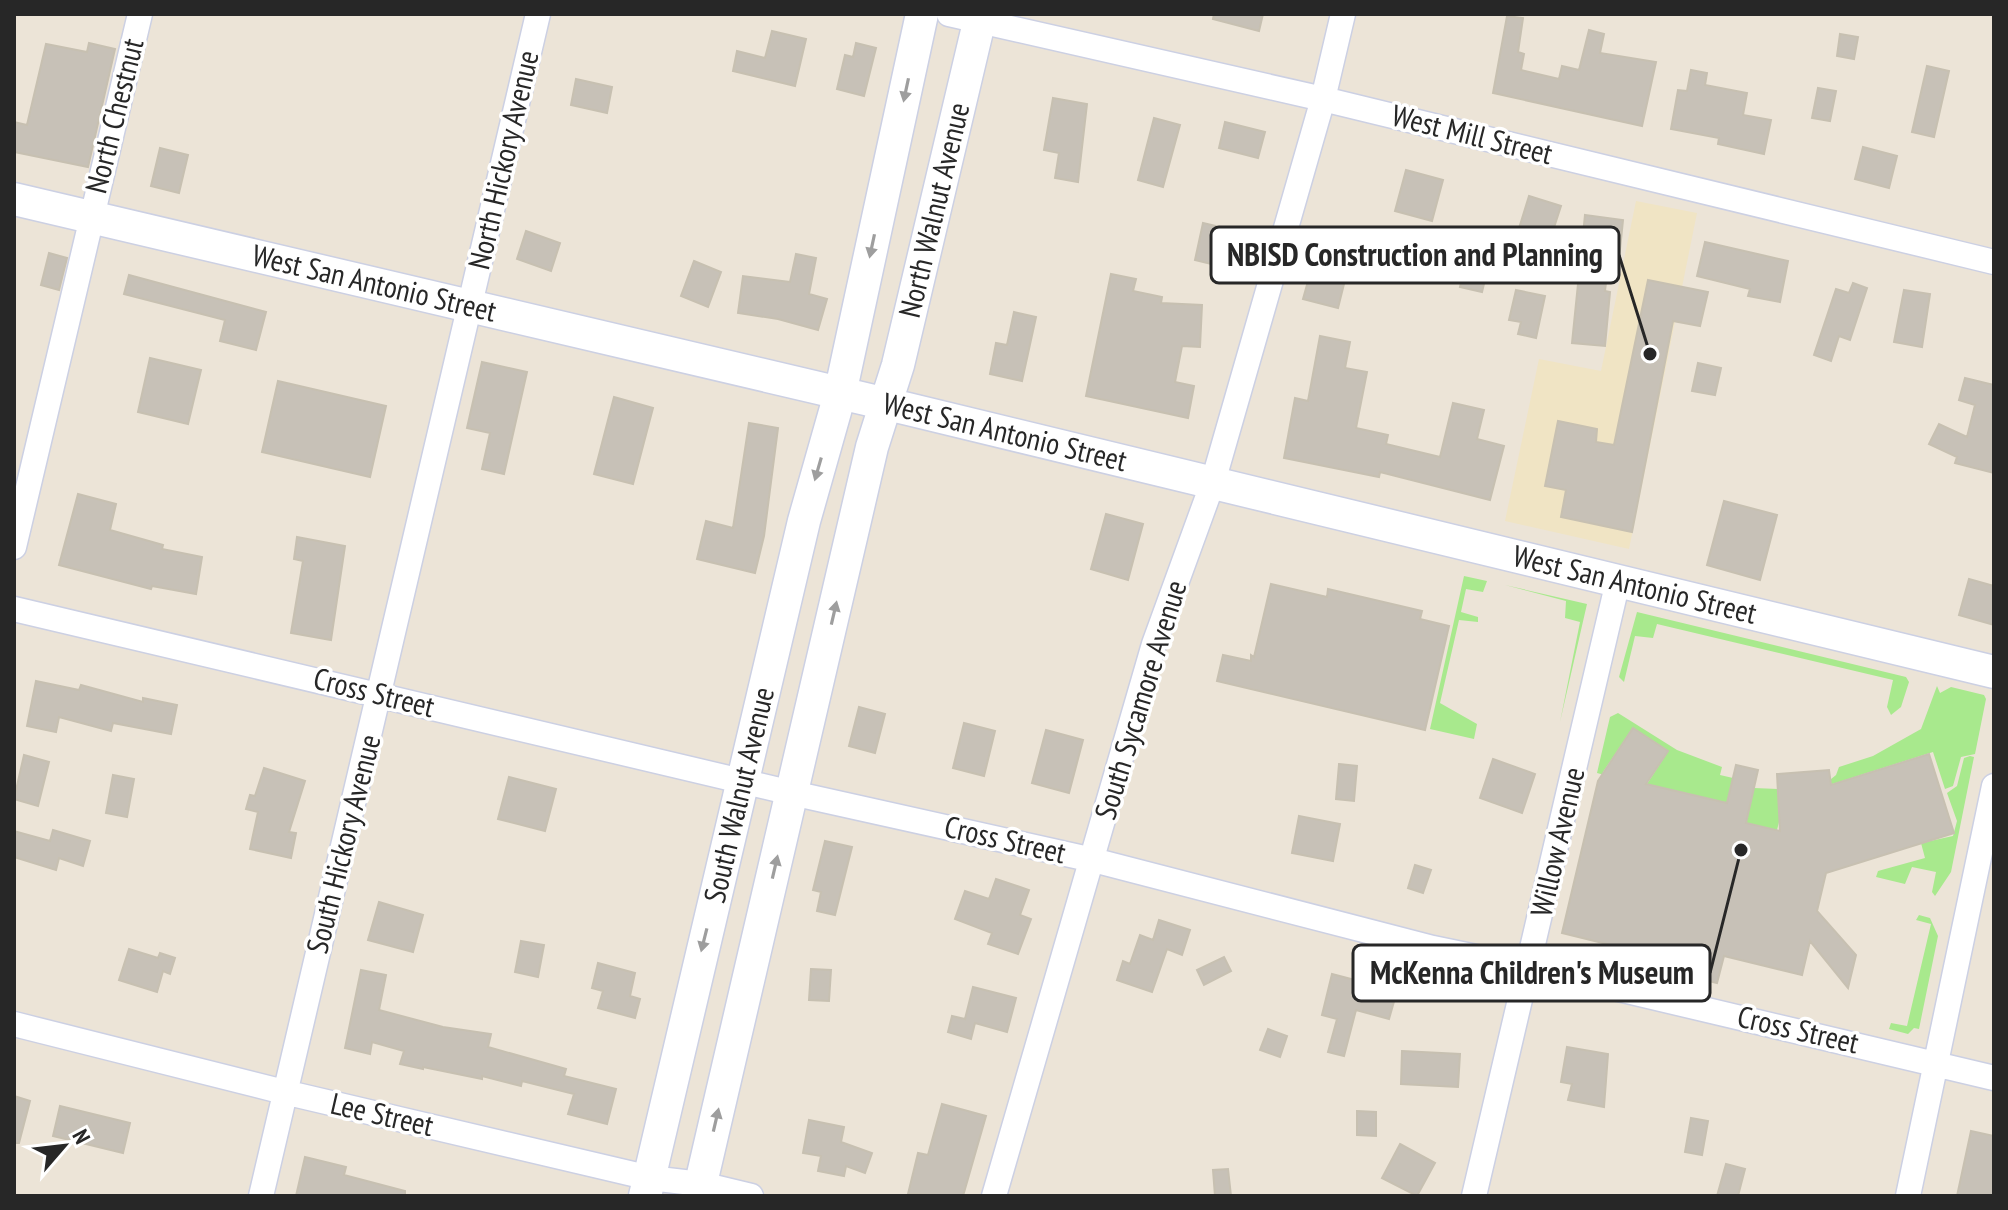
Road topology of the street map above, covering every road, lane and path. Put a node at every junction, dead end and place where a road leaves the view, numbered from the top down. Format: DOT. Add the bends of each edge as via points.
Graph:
graph roads {
  1 [pos="140,14"];
  2 [pos="538,14"];
  3 [pos="922,14"];
  4 [pos="1343,14"];
  5 [pos="969,16"];
  6 [pos="1323,99"];
  7 [pos="14,199"];
  8 [pos="90,219"];
  9 [pos="1994,262"];
  10 [pos="469,306"];
  11 [pos="840,394"];
  12 [pos="887,404"];
  13 [pos="1213,482"];
  14 [pos="14,547"];
  15 [pos="1618,581"];
  16 [pos="14,609"];
  17 [pos="1994,672"];
  18 [pos="380,694"];
  19 [pos="743,780"];
  20 [pos="1994,786"];
  21 [pos="792,793"];
  22 [pos="1093,860"];
  23 [pos="1530,968"];
  24 [pos="14,1024"];
  25 [pos="1934,1063"];
  26 [pos="1994,1078"];
  27 [pos="284,1092"];
  28 [pos="647,1187"];
  29 [pos="700,1190"];
  30 [pos="261,1196"];
  31 [pos="751,1196"];
  32 [pos="994,1196"];
  33 [pos="1474,1196"];
  34 [pos="1908,1196"];
  1 -- 8 [label="street, North Chestnut"];
  2 -- 10 [label="street, North Hickory Avenue"];
  3 -- 11 [label="main road, North Walnut Avenue, one-way"];
  4 -- 6 [label="street, South Sycamore Avenue"];
  5 -- 6 [label="street, West Mill Street"];
  5 -- 12 [label="main road, North Walnut Avenue"];
  6 -- 9 [label="street, West Mill Street"];
  6 -- 13 [label="street, South Sycamore Avenue"];
  7 -- 8 [label="main road, West San Antonio Street"];
  8 -- 10 [label="main road, West San Antonio Street"];
  8 -- 14 [label="street, North Chestnut"];
  10 -- 11 [label="main road, West San Antonio Street"];
  10 -- 18 [label="street, South Hickory Avenue"];
  11 -- 12 [label="main road, West San Antonio Street"];
  11 -- 19 [label="main road, South Walnut Avenue, one-way"];
  12 -- 13 [label="main road, West San Antonio Street"];
  21 -- 12 [label="main road, South Walnut Avenue, one-way" via="872,447"];
  13 -- 15 [label="main road, West San Antonio Street"];
  13 -- 22 [label="street, South Sycamore Avenue" via="1154,644"];
  15 -- 17 [label="main road, West San Antonio Street"];
  15 -- 23 [label="street, Willow Avenue"];
  16 -- 18 [label="street, Cross Street"];
  18 -- 19 [label="street, Cross Street"];
  18 -- 27 [label="street, South Hickory Avenue"];
  19 -- 21 [label="street, Cross Street"];
  19 -- 28 [label="main road, South Walnut Avenue, one-way"];
  20 -- 25 [label="street"];
  21 -- 22 [label="street, Cross Street"];
  29 -- 21 [label="main road, South Walnut Avenue, one-way"];
  22 -- 23 [label="street, Cross Street"];
  22 -- 32 [label="street, South Sycamore Avenue"];
  23 -- 25 [label="street, Cross Street"];
  23 -- 33 [label="street, Willow Avenue"];
  24 -- 27 [label="street, Lee Street"];
  25 -- 26 [label="street, Cross Street"];
  25 -- 34 [label="street"];
  27 -- 28 [label="street, Lee Street"];
  27 -- 30 [label="street, South Hickory Avenue"];
  28 -- 29 [label="street, Lee Street"];
  29 -- 31 [label="street, Lee Street"];
}
